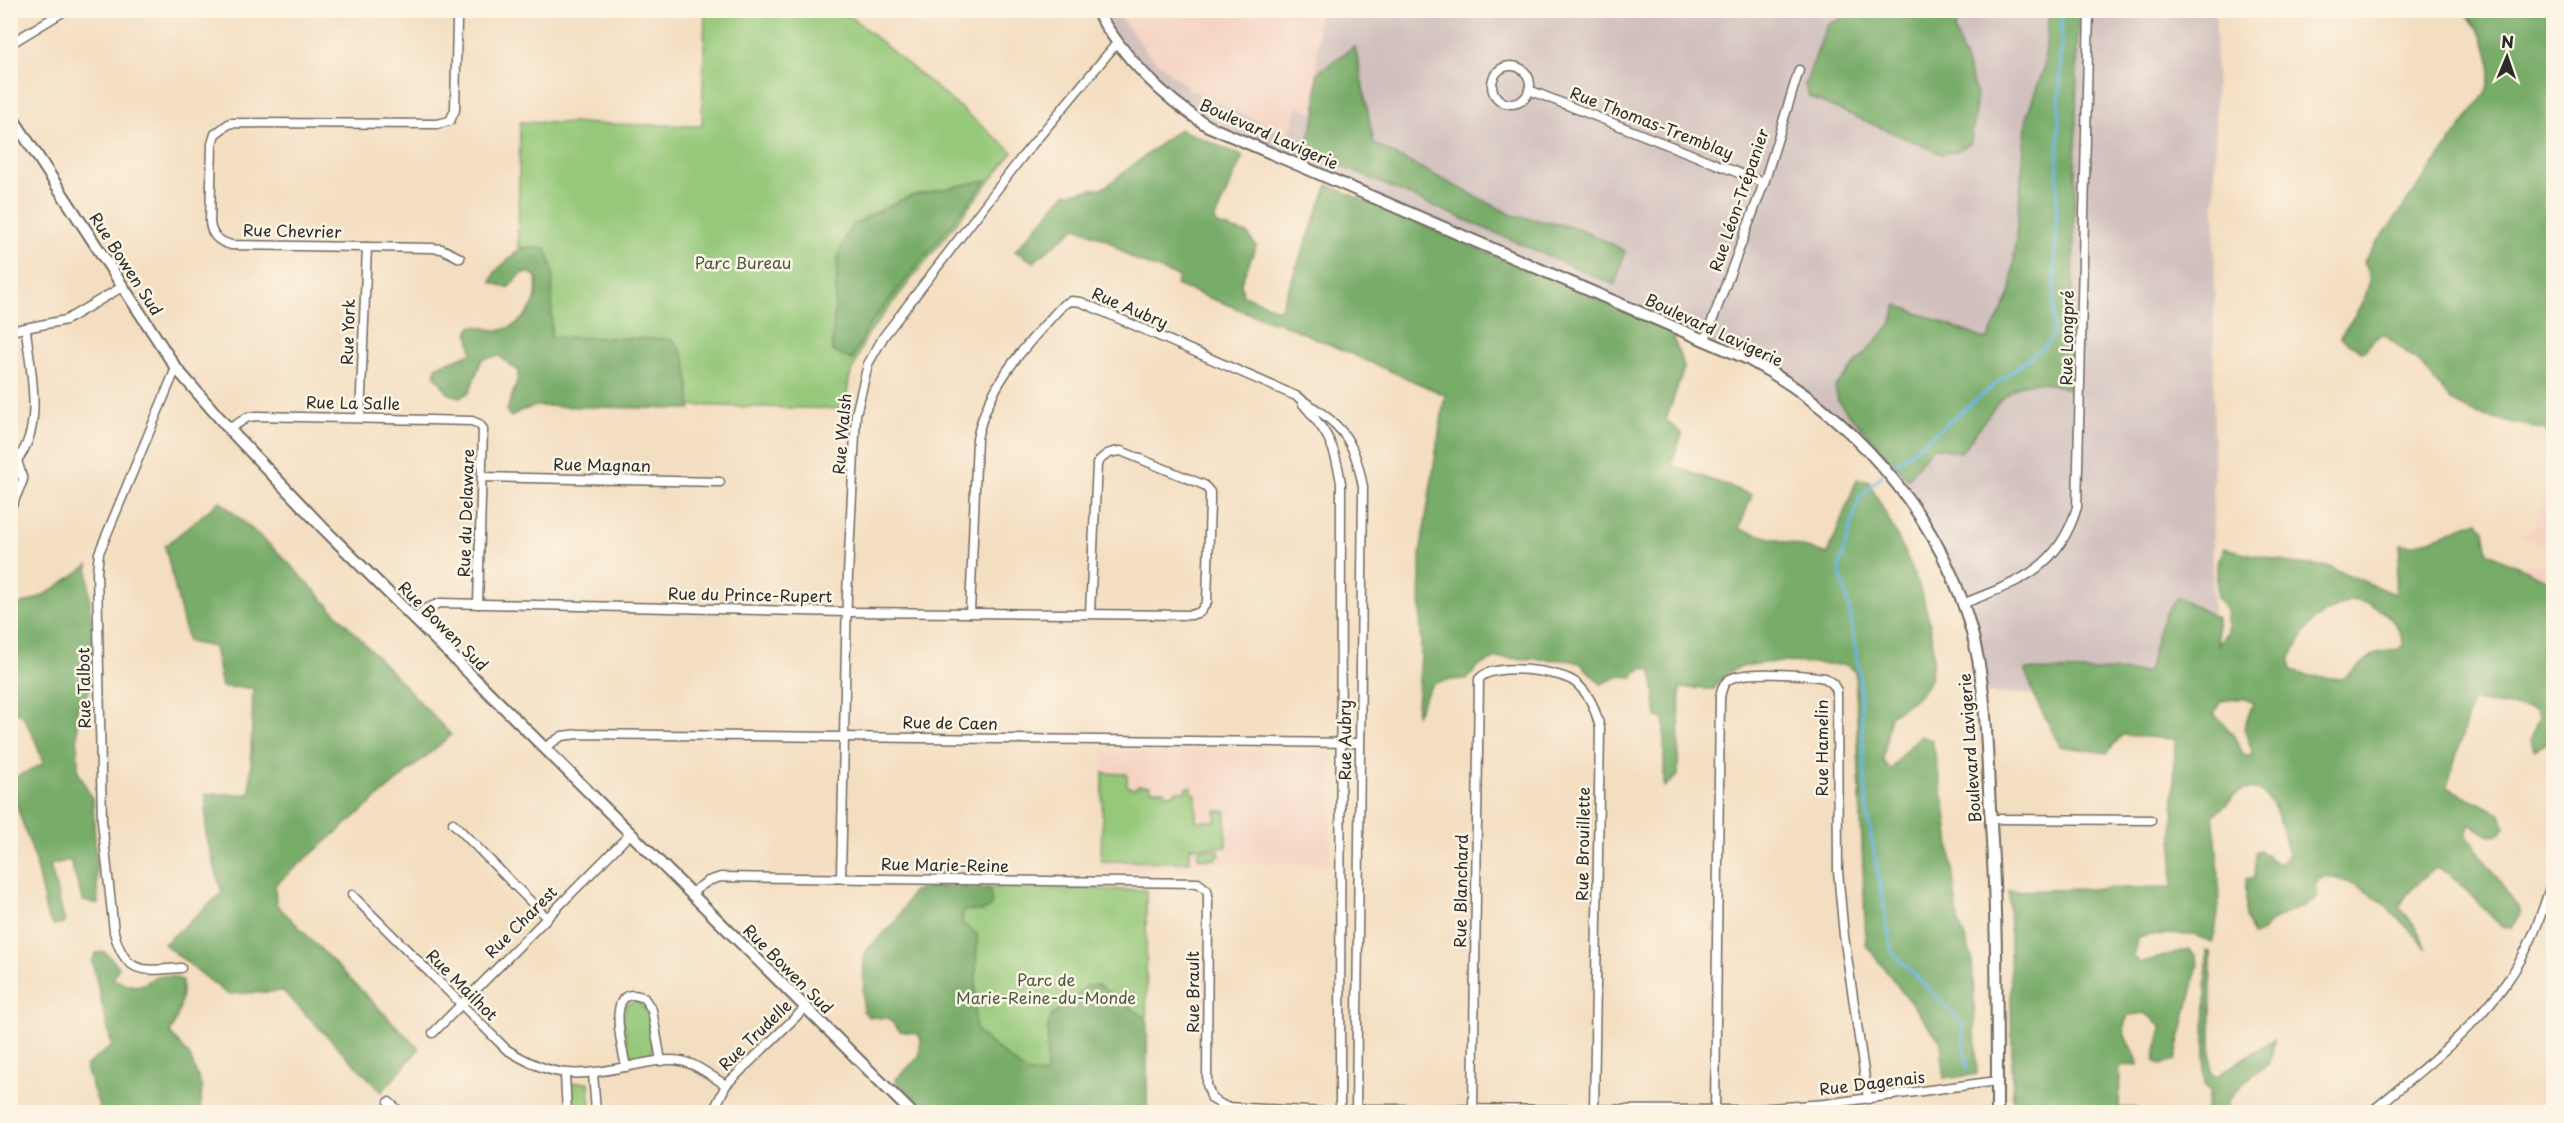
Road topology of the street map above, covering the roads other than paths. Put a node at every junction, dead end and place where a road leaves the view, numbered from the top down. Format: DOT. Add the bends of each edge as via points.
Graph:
graph roads {
  1 [pos="66,10"];
  2 [pos="454,10"];
  3 [pos="1096,10"];
  4 [pos="2090,10"];
  5 [pos="1117,43"];
  6 [pos="10,44"];
  7 [pos="1799,70"];
  8 [pos="1529,90"];
  9 [pos="10,114"];
  10 [pos="1764,183"];
  11 [pos="367,247"];
  12 [pos="460,258"];
  13 [pos="122,287"];
  14 [pos="26,330"];
  15 [pos="10,331"];
  16 [pos="1705,339"];
  17 [pos="176,368"];
  18 [pos="1296,396"];
  19 [pos="360,418"];
  20 [pos="479,424"];
  21 [pos="229,429"];
  22 [pos="14,460"];
  23 [pos="482,477"];
  24 [pos="720,482"];
  25 [pos="10,510"];
  26 [pos="478,604"];
  27 [pos="1962,604"];
  28 [pos="846,612"];
  29 [pos="970,613"];
  30 [pos="1090,613"];
  31 [pos="415,620"];
  32 [pos="1482,673"];
  33 [pos="843,736"];
  34 [pos="1341,742"];
  35 [pos="1360,743"];
  36 [pos="544,748"];
  37 [pos="1991,819"];
  38 [pos="2151,820"];
  39 [pos="453,823"];
  40 [pos="631,833"];
  41 [pos="2553,874"];
  42 [pos="841,878"];
  43 [pos="1203,885"];
  44 [pos="691,893"];
  45 [pos="352,895"];
  46 [pos="547,918"];
  47 [pos="181,968"];
  48 [pos="460,1004"];
  49 [pos="806,1007"];
  50 [pos="433,1033"];
  51 [pos="661,1061"];
  52 [pos="626,1067"];
  53 [pos="593,1073"];
  54 [pos="565,1075"];
  55 [pos="1997,1081"];
  56 [pos="726,1085"];
  57 [pos="1212,1099"];
  58 [pos="1868,1099"];
  59 [pos="389,1102"];
  60 [pos="1473,1110"];
  61 [pos="1594,1110"];
  62 [pos="1715,1110"];
  63 [pos="1340,1112"];
  64 [pos="1356,1112"];
  65 [pos="400,1113"];
  66 [pos="567,1113"];
  67 [pos="596,1113"];
  68 [pos="713,1113"];
  69 [pos="911,1113"];
  70 [pos="1997,1113"];
  71 [pos="2371,1113"];
  1 -- 6 [label="street"];
  2 -- 11 [label="street, Rue Chevrier" via="455,110 450,121 242,122 230,123 215,134 210,222 211,230 222,242"];
  3 -- 5 [label="street, Boulevard Lavigerie"];
  4 -- 27 [label="street, Rue Longpré" via="2077,507 2059,547 2038,569 2010,586"];
  5 -- 16 [label="street, Boulevard Lavigerie" via="1163,93 1208,126"];
  5 -- 28 [label="street, Rue Walsh" via="1022,157 884,336 868,364 856,414"];
  7 -- 10 [label="street, Rue Léon-Trépanier"];
  8 -- 8 [label="street" via="1527,75 1514,66 1499,69 1492,83 1493,91 1503,102 1518,102"];
  8 -- 10 [label="street, Rue Thomas-Tremblay"];
  9 -- 13 [label="street, Rue Bowen Sud"];
  10 -- 16 [label="street, Rue Léon-Trépanier"];
  11 -- 12 [label="street, Rue Chevrier" via="442,249"];
  11 -- 19 [label="street, Rue York"];
  13 -- 14 [label="street" via="66,320"];
  13 -- 17 [label="street, Rue Bowen Sud"];
  14 -- 15 [label="street"];
  14 -- 22 [label="street" via="33,407 28,443"];
  16 -- 27 [label="street, Boulevard Lavigerie" via="1800,390 1872,453 1912,504"];
  17 -- 21 [label="street, Rue Bowen Sud"];
  17 -- 47 [label="street, Rue Talbot" via="99,553 97,572 102,821 117,947 135,968"];
  18 -- 29 [label="street, Rue Aubry" via="1081,302 1063,305 1020,351 981,417"];
  18 -- 34 [label="street, Rue Aubry" via="1325,430 1336,454 1341,483"];
  18 -- 35 [label="street, Rue Aubry" via="1326,416 1350,442 1363,487"];
  19 -- 20 [label="street, Rue La Salle"];
  19 -- 21 [label="street, Rue La Salle" via="257,416"];
  20 -- 23 [label="street, Rue du Delaware" via="483,429"];
  21 -- 31 [label="street, Rue Bowen Sud"];
  22 -- 25 [label="street" via="23,480"];
  23 -- 24 [label="street, Rue Magnan"];
  23 -- 26 [label="street, Rue du Delaware"];
  26 -- 28 [label="street, Rue du Prince-Rupert"];
  26 -- 31 [label="street, Rue du Prince-Rupert" via="433,605"];
  27 -- 37 [label="street, Boulevard Lavigerie" via="1981,682"];
  28 -- 29 [label="street, Rue du Prince-Rupert"];
  28 -- 33 [label="street, Rue Walsh"];
  29 -- 30 [label="street, Rue du Prince-Rupert"];
  30 -- 30 [label="street, Rue du Prince-Rupert" via="1200,612 1207,602 1210,501 1204,485 1121,451 1102,457 1097,464"];
  31 -- 36 [label="street, Rue Bowen Sud"];
  32 -- 60 [label="street, Rue Blanchard"];
  32 -- 61 [label="street, Rue Brouillette" via="1545,671 1566,676 1593,701 1600,728"];
  33 -- 34 [label="street, Rue de Caen"];
  33 -- 36 [label="street, Rue de Caen" via="578,734 562,736"];
  33 -- 42 [label="street, Rue Walsh"];
  34 -- 35 [label="street, Rue de Caen"];
  34 -- 63 [label="street, Rue Aubry"];
  35 -- 64 [label="street, Rue Aubry"];
  36 -- 40 [label="street, Rue Bowen Sud"];
  37 -- 38 [label="street"];
  37 -- 55 [label="street, Boulevard Lavigerie"];
  39 -- 46 [label="street"];
  40 -- 44 [label="street, Rue Bowen Sud"];
  40 -- 46 [label="street, Rue Charest"];
  41 -- 71 [label="street" via="2537,925 2507,982 2480,1015"];
  42 -- 43 [label="street, Rue Marie-Reine" via="1181,881"];
  42 -- 44 [label="street, Rue Marie-Reine" via="721,877"];
  43 -- 57 [label="street, Rue Brault" via="1208,895 1207,1085"];
  44 -- 49 [label="street, Rue Bowen Sud"];
  45 -- 48 [label="street, Rue Mailhot"];
  46 -- 48 [label="street, Rue Charest"];
  48 -- 50 [label="street, Rue Charest"];
  48 -- 54 [label="street, Rue Mailhot" via="506,1049 534,1065"];
  49 -- 56 [label="street, Rue Trudelle"];
  49 -- 69 [label="street, Rue Bowen Sud"];
  51 -- 52 [label="street, Rue Mailhot"];
  51 -- 52 [label="street" via="650,1005 644,998 630,996 622,1000 617,1011"];
  51 -- 56 [label="street, Rue Mailhot" via="690,1064"];
  52 -- 53 [label="street, Rue Mailhot"];
  53 -- 54 [label="street, Rue Mailhot"];
  53 -- 67 [label="street"];
  54 -- 66 [label="street"];
  55 -- 58 [label="street, Rue Dagenais"];
  55 -- 70 [label="street, Boulevard Lavigerie"];
  56 -- 68 [label="street"];
  57 -- 63 [label="street, Rue Dagenais" via="1226,1107"];
  58 -- 62 [label="street, Rue Dagenais" via="1785,1108"];
  58 -- 62 [label="street, Rue Hamelin" via="1838,871 1837,691 1825,678 1744,675 1727,681 1720,698"];
  59 -- 65 [label="street"];
  60 -- 61 [label="street, Rue Dagenais"];
  60 -- 64 [label="street, Rue Dagenais"];
  61 -- 62 [label="street, Rue Dagenais"];
  63 -- 64 [label="street, Rue Dagenais"];
}
